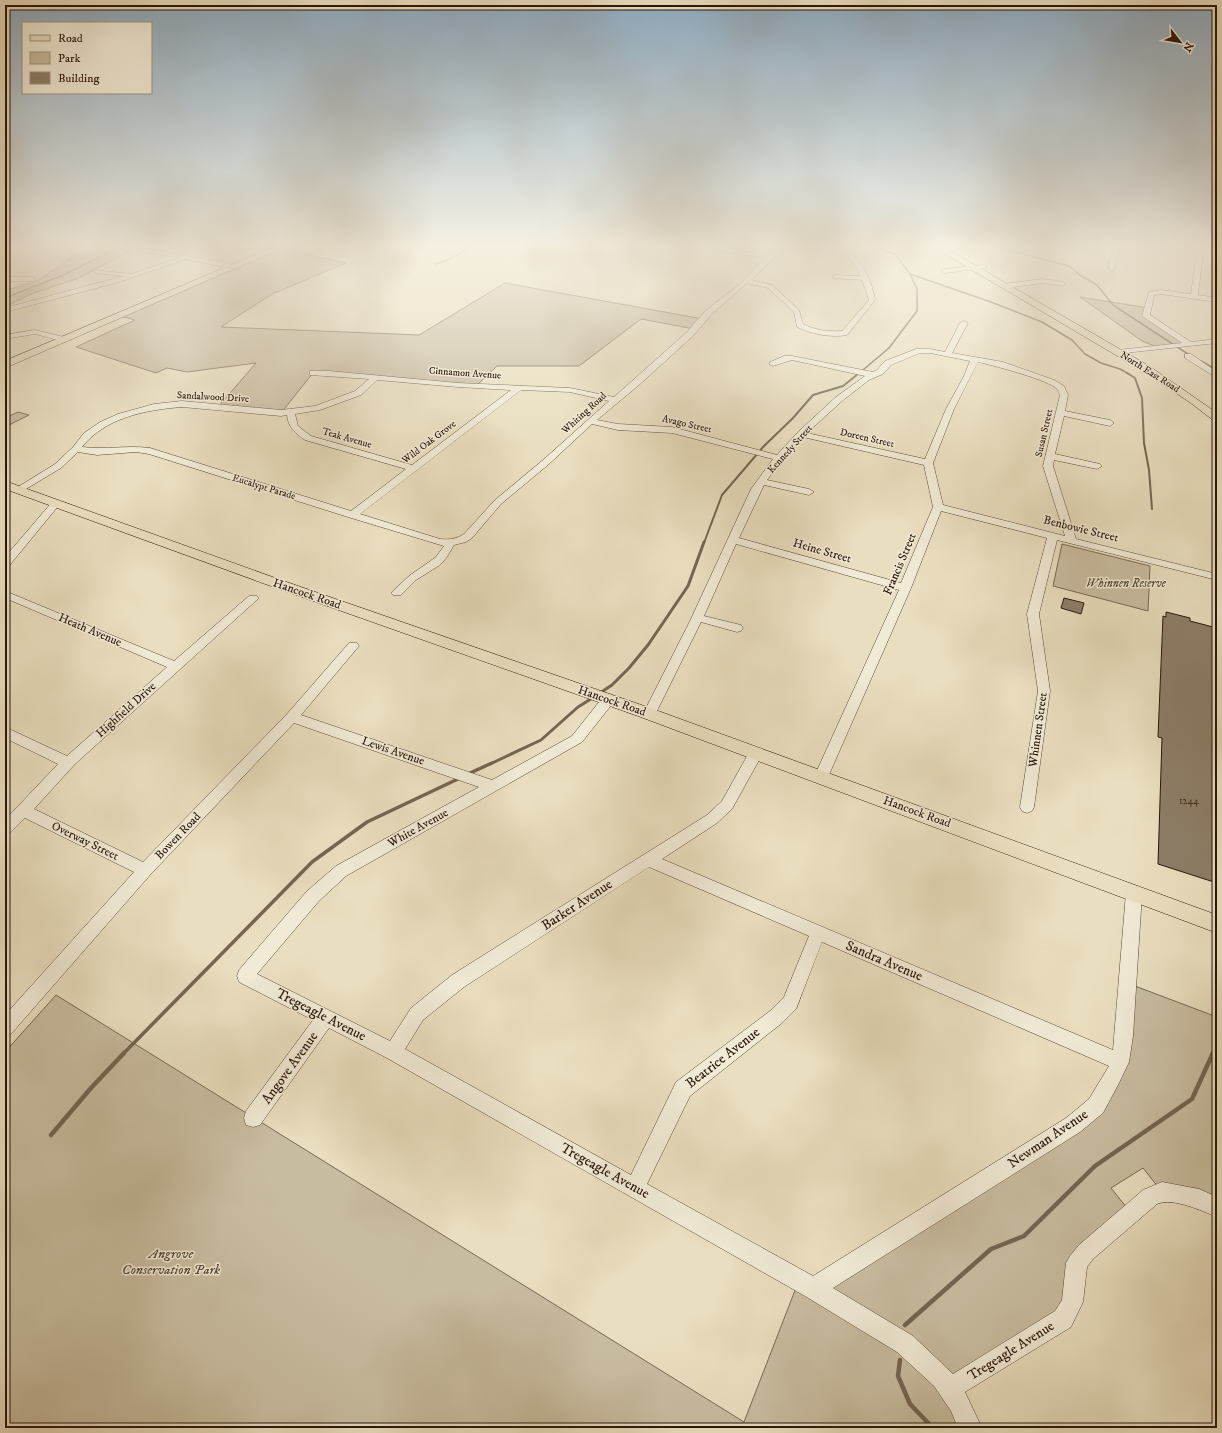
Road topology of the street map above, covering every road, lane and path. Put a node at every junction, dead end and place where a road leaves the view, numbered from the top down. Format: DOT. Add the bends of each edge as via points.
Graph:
graph roads {
  1 [pos="130,312"];
  2 [pos="709,312"];
  3 [pos="797,312"];
  4 [pos="863,312"];
  5 [pos="1053,312"];
  6 [pos="1058,312"];
  7 [pos="1147,312"];
  8 [pos="964,323"];
  9 [pos="5,338"];
  10 [pos="65,340"];
  11 [pos="1217,341"];
  12 [pos="1189,344"];
  13 [pos="1128,350"];
  14 [pos="1118,352"];
  15 [pos="948,354"];
  16 [pos="1188,356"];
  17 [pos="975,359"];
  18 [pos="773,364"];
  19 [pos="5,365"];
  20 [pos="313,373"];
  21 [pos="874,375"];
  22 [pos="1217,376"];
  23 [pos="376,377"];
  24 [pos="1051,382"];
  25 [pos="520,387"];
  26 [pos="615,400"];
  27 [pos="1217,408"];
  28 [pos="291,411"];
  29 [pos="1060,413"];
  30 [pos="1217,418"];
  31 [pos="590,421"];
  32 [pos="1110,423"];
  33 [pos="801,434"];
  34 [pos="76,450"];
  35 [pos="1050,456"];
  36 [pos="779,458"];
  37 [pos="928,463"];
  38 [pos="1097,466"];
  39 [pos="413,468"];
  40 [pos="761,482"];
  41 [pos="11,487"];
  42 [pos="809,492"];
  43 [pos="56,503"];
  44 [pos="938,507"];
  45 [pos="352,514"];
  46 [pos="1053,536"];
  47 [pos="733,540"];
  48 [pos="1072,540"];
  49 [pos="450,543"];
  50 [pos="5,564"];
  51 [pos="1217,577"];
  52 [pos="904,588"];
  53 [pos="397,593"];
  54 [pos="5,594"];
  55 [pos="253,598"];
  56 [pos="698,618"];
  57 [pos="736,628"];
  58 [pos="353,646"];
  59 [pos="175,666"];
  60 [pos="600,697"];
  61 [pos="649,714"];
  62 [pos="292,717"];
  63 [pos="5,732"];
  64 [pos="756,752"];
  65 [pos="69,763"];
  66 [pos="821,777"];
  67 [pos="493,786"];
  68 [pos="1027,807"];
  69 [pos="24,811"];
  70 [pos="5,829"];
  71 [pos="648,860"];
  72 [pos="145,870"];
  73 [pos="1134,893"];
  74 [pos="1217,924"];
  75 [pos="818,933"];
  76 [pos="245,976"];
  77 [pos="326,1018"];
  78 [pos="5,1028"];
  79 [pos="392,1052"];
  80 [pos="1120,1062"];
  81 [pos="253,1118"];
  82 [pos="635,1188"];
  83 [pos="1217,1207"];
  84 [pos="812,1288"];
  85 [pos="949,1389"];
  86 [pos="970,1428"];
  1 -- 10 [label="main road"];
  2 -- 26 [label="street, Whiting Road" via="690,334"];
  3 -- 4 [label="street" via="800,325 807,329 837,334 847,332"];
  5 -- 14 [label="main road, North East Road"];
  6 -- 13 [label="main road, North East Road"];
  7 -- 12 [label="street" via="1146,316"];
  8 -- 15 [label="street"];
  9 -- 10 [label="street" via="35,332"];
  10 -- 19 [label="main road"];
  11 -- 12 [label="street"];
  12 -- 13 [label="street"];
  13 -- 14 [label="street"];
  13 -- 27 [label="main road, North East Road"];
  14 -- 30 [label="main road, North East Road" via="1172,384"];
  15 -- 17 [label="street, Kennedy Street"];
  15 -- 21 [label="street, Kennedy Street" via="918,351 888,363"];
  16 -- 22 [label="street"];
  17 -- 24 [label="street, Kennedy Street" via="1000,364"];
  17 -- 37 [label="street" via="950,409"];
  18 -- 21 [label="street" via="792,358"];
  20 -- 23 [label="street, Cinnamon Avenue"];
  21 -- 33 [label="street, Kennedy Street" via="866,378"];
  23 -- 25 [label="street, Cinnamon Avenue" via="458,385"];
  23 -- 28 [label="street, Sandalwood Drive" via="358,393 343,400 317,408"];
  24 -- 29 [label="street, Susan Street" via="1061,388 1064,395"];
  25 -- 26 [label="street, Cinnamon Avenue" via="570,390"];
  25 -- 39 [label="street, Wild Oak Grove"];
  26 -- 31 [label="street, Whiting Road"];
  28 -- 34 [label="street, Sandalwood Drive" via="281,413 182,404 154,407 103,424 87,435"];
  28 -- 39 [label="street, Teak Avenue" via="291,422 296,431 308,438"];
  29 -- 32 [label="street"];
  29 -- 35 [label="street, Susan Street"];
  31 -- 36 [label="street, Avago Street" via="618,427 672,430"];
  31 -- 49 [label="street, Whiting Road" via="498,502 468,536"];
  33 -- 36 [label="street, Kennedy Street"];
  33 -- 37 [label="street, Doreen Street"];
  34 -- 41 [label="street, Sandalwood Drive" via="58,466"];
  34 -- 45 [label="street, Eucalypt Parade" via="150,451"];
  35 -- 38 [label="street"];
  35 -- 48 [label="street, Susan Street" via="1048,466"];
  36 -- 40 [label="street, Kennedy Street"];
  37 -- 44 [label="street"];
  39 -- 45 [label="street, Wild Oak Grove"];
  40 -- 42 [label="street"];
  40 -- 47 [label="street, Kennedy Street"];
  41 -- 43 [label="main road, Hancock Road"];
  43 -- 50 [label="street"];
  43 -- 60 [label="main road, Hancock Road" via="271,582"];
  44 -- 46 [label="street, Benbowie Street"];
  44 -- 52 [label="street, Francis Street"];
  45 -- 49 [label="street, Eucalypt Parade" via="439,542"];
  46 -- 48 [label="street, Benbowie Street"];
  46 -- 68 [label="street, Whinnen Street" via="1033,614 1044,691"];
  47 -- 52 [label="street, Heine Street"];
  47 -- 56 [label="street, Kennedy Street"];
  48 -- 51 [label="street, Benbowie Street"];
  49 -- 53 [label="street" via="441,559"];
  52 -- 66 [label="street, Francis Street"];
  54 -- 59 [label="street, Heath Avenue"];
  55 -- 59 [label="street, Highfield Drive"];
  56 -- 57 [label="street"];
  56 -- 61 [label="street, Kennedy Street"];
  58 -- 62 [label="street, Bowen Road"];
  59 -- 65 [label="street, Highfield Drive"];
  60 -- 61 [label="main road, Hancock Road"];
  60 -- 67 [label="street, White Avenue" via="577,739"];
  61 -- 64 [label="main road, Hancock Road"];
  62 -- 67 [label="street, Lewis Avenue"];
  62 -- 72 [label="street, Bowen Road"];
  63 -- 65 [label="street"];
  64 -- 66 [label="main road, Hancock Road"];
  64 -- 71 [label="street, Barker Avenue" via="727,805 712,819"];
  65 -- 69 [label="street, Highfield Drive"];
  66 -- 73 [label="main road, Hancock Road"];
  67 -- 76 [label="street, White Avenue" via="341,871 313,896"];
  69 -- 70 [label="street, Highfield Drive"];
  69 -- 72 [label="street, Overway Street"];
  71 -- 75 [label="street, Sandra Avenue"];
  71 -- 79 [label="street, Barker Avenue" via="458,981 417,1014"];
  72 -- 78 [label="street, Bowen Road"];
  73 -- 74 [label="main road, Hancock Road"];
  73 -- 80 [label="street, Newman Avenue"];
  75 -- 80 [label="street, Sandra Avenue"];
  75 -- 82 [label="street, Beatrice Avenue" via="790,1003 776,1017 683,1089"];
  76 -- 77 [label="street, Tregeagle Avenue"];
  77 -- 79 [label="street, Tregeagle Avenue"];
  77 -- 81 [label="street, Angove Avenue"];
  79 -- 82 [label="street, Tregeagle Avenue"];
  80 -- 84 [label="street, Newman Avenue" via="1096,1106 1073,1125"];
  82 -- 84 [label="street, Tregeagle Avenue"];
  83 -- 85 [label="street, Tregeagle Avenue" via="1178,1194 1162,1192 1150,1197 1086,1252 1077,1263 1072,1302 1063,1319"];
  84 -- 85 [label="street, Tregeagle Avenue" via="906,1344 942,1378"];
  85 -- 86 [label="street, Tregeagle Avenue" via="959,1403"];
}
